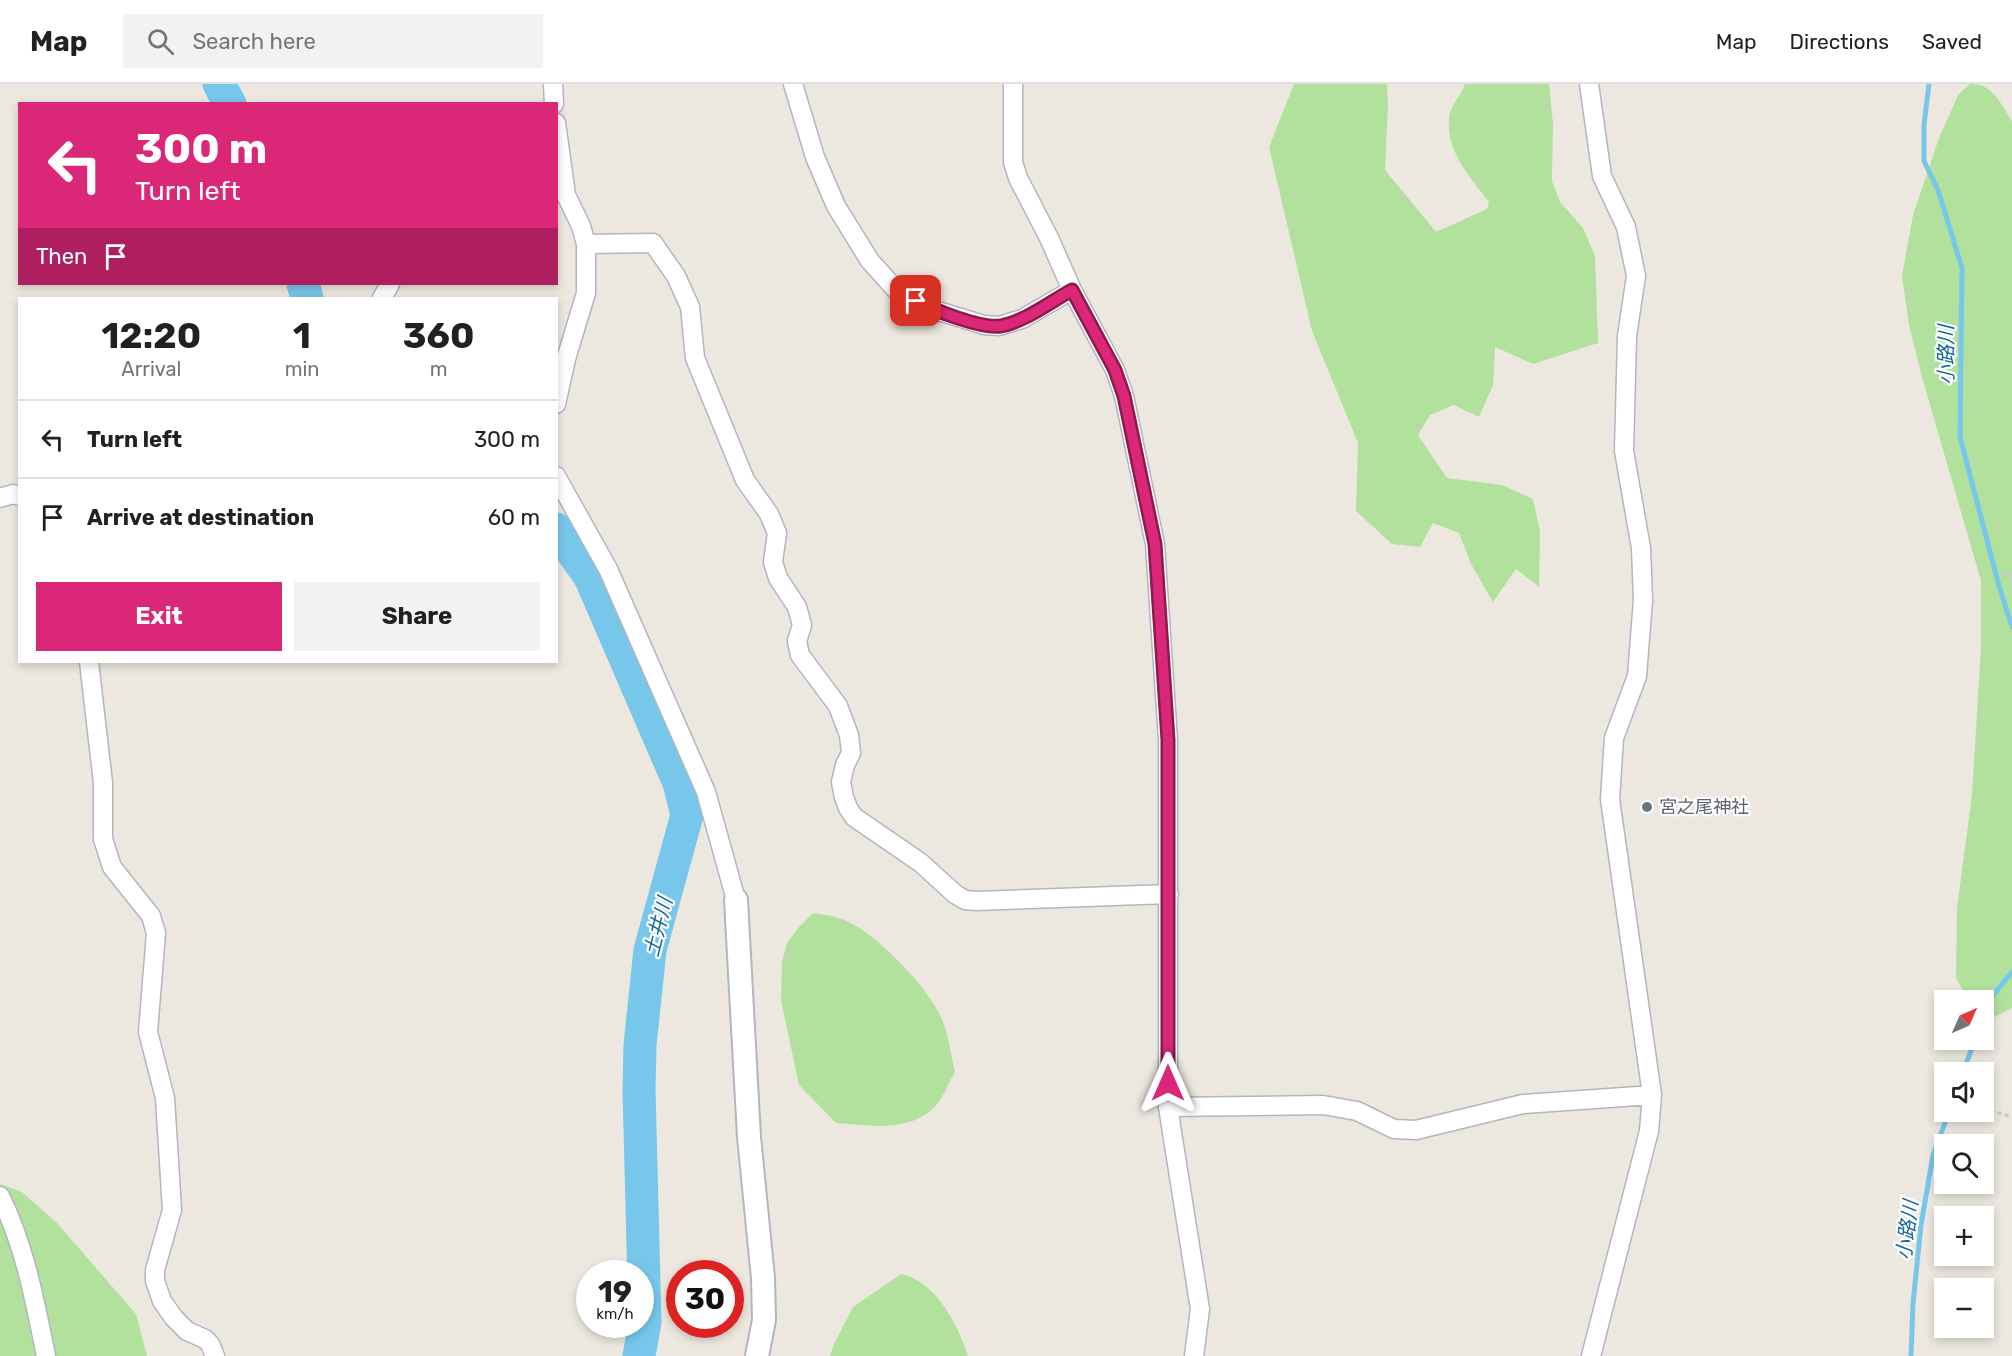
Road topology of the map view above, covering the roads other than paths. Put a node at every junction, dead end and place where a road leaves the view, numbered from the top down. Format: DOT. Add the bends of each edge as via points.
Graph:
graph roads {
  1 [pos="553,84"];
  2 [pos="793,84"];
  3 [pos="1013,84"];
  4 [pos="1589,84"];
  5 [pos="554,102"];
  6 [pos="558,152"];
  7 [pos="561,195"];
  8 [pos="586,244"];
  9 [pos="1072,290"];
  10 [pos="558,395"];
  11 [pos="558,480"];
  12 [pos="18,495"];
  13 [pos="0,498"];
  14 [pos="89,663"];
  15 [pos="1169,894"];
  16 [pos="736,900"];
  17 [pos="1652,1095"];
  18 [pos="1168,1107"];
  19 [pos="0,1196"];
  20 [pos="46,1356"];
  21 [pos="215,1356"];
  22 [pos="757,1356"];
  23 [pos="1194,1356"];
  24 [pos="1591,1356"];
  1 -- 5 [label="street"];
  2 -- 9 [label="street" via="815,158 836,206 870,261 897,292 934,310 999,326 1022,319"];
  3 -- 9 [label="street" via="1013,162"];
  4 -- 17 [label="street" via="1602,176 1626,227 1636,276 1627,336 1624,451 1641,548 1643,600 1637,676 1614,738 1610,799"];
  6 -- 7 [label="street"];
  7 -- 8 [label="street" via="581,226"];
  8 -- 10 [label="street" via="586,292"];
  8 -- 15 [label="street" via="653,243 676,276 690,307 695,358 745,480 770,514 777,533 773,562 778,578 797,607 802,625 797,641 800,655 838,706 849,735 851,753 841,782 854,817 921,863 965,900"];
  9 -- 15 [label="street" via="1115,370 1124,396 1155,544 1168,740"];
  11 -- 16 [label="street" via="608,569 706,792"];
  12 -- 13 [label="street"];
  14 -- 21 [label="street" via="103,783 103,839 112,867 151,916 156,933 148,1032 165,1098 172,1210 155,1281 174,1318 187,1331 205,1339"];
  15 -- 18 [label="street"];
  16 -- 22 [label="street" via="749,1137 763,1278 764,1320"];
  17 -- 18 [label="street" via="1523,1104 1416,1130 1394,1130 1357,1111 1323,1106"];
  17 -- 24 [label="street" via="1649,1131"];
  18 -- 23 [label="street" via="1200,1310"];
  19 -- 20 [label="street" via="31,1283"];
}
